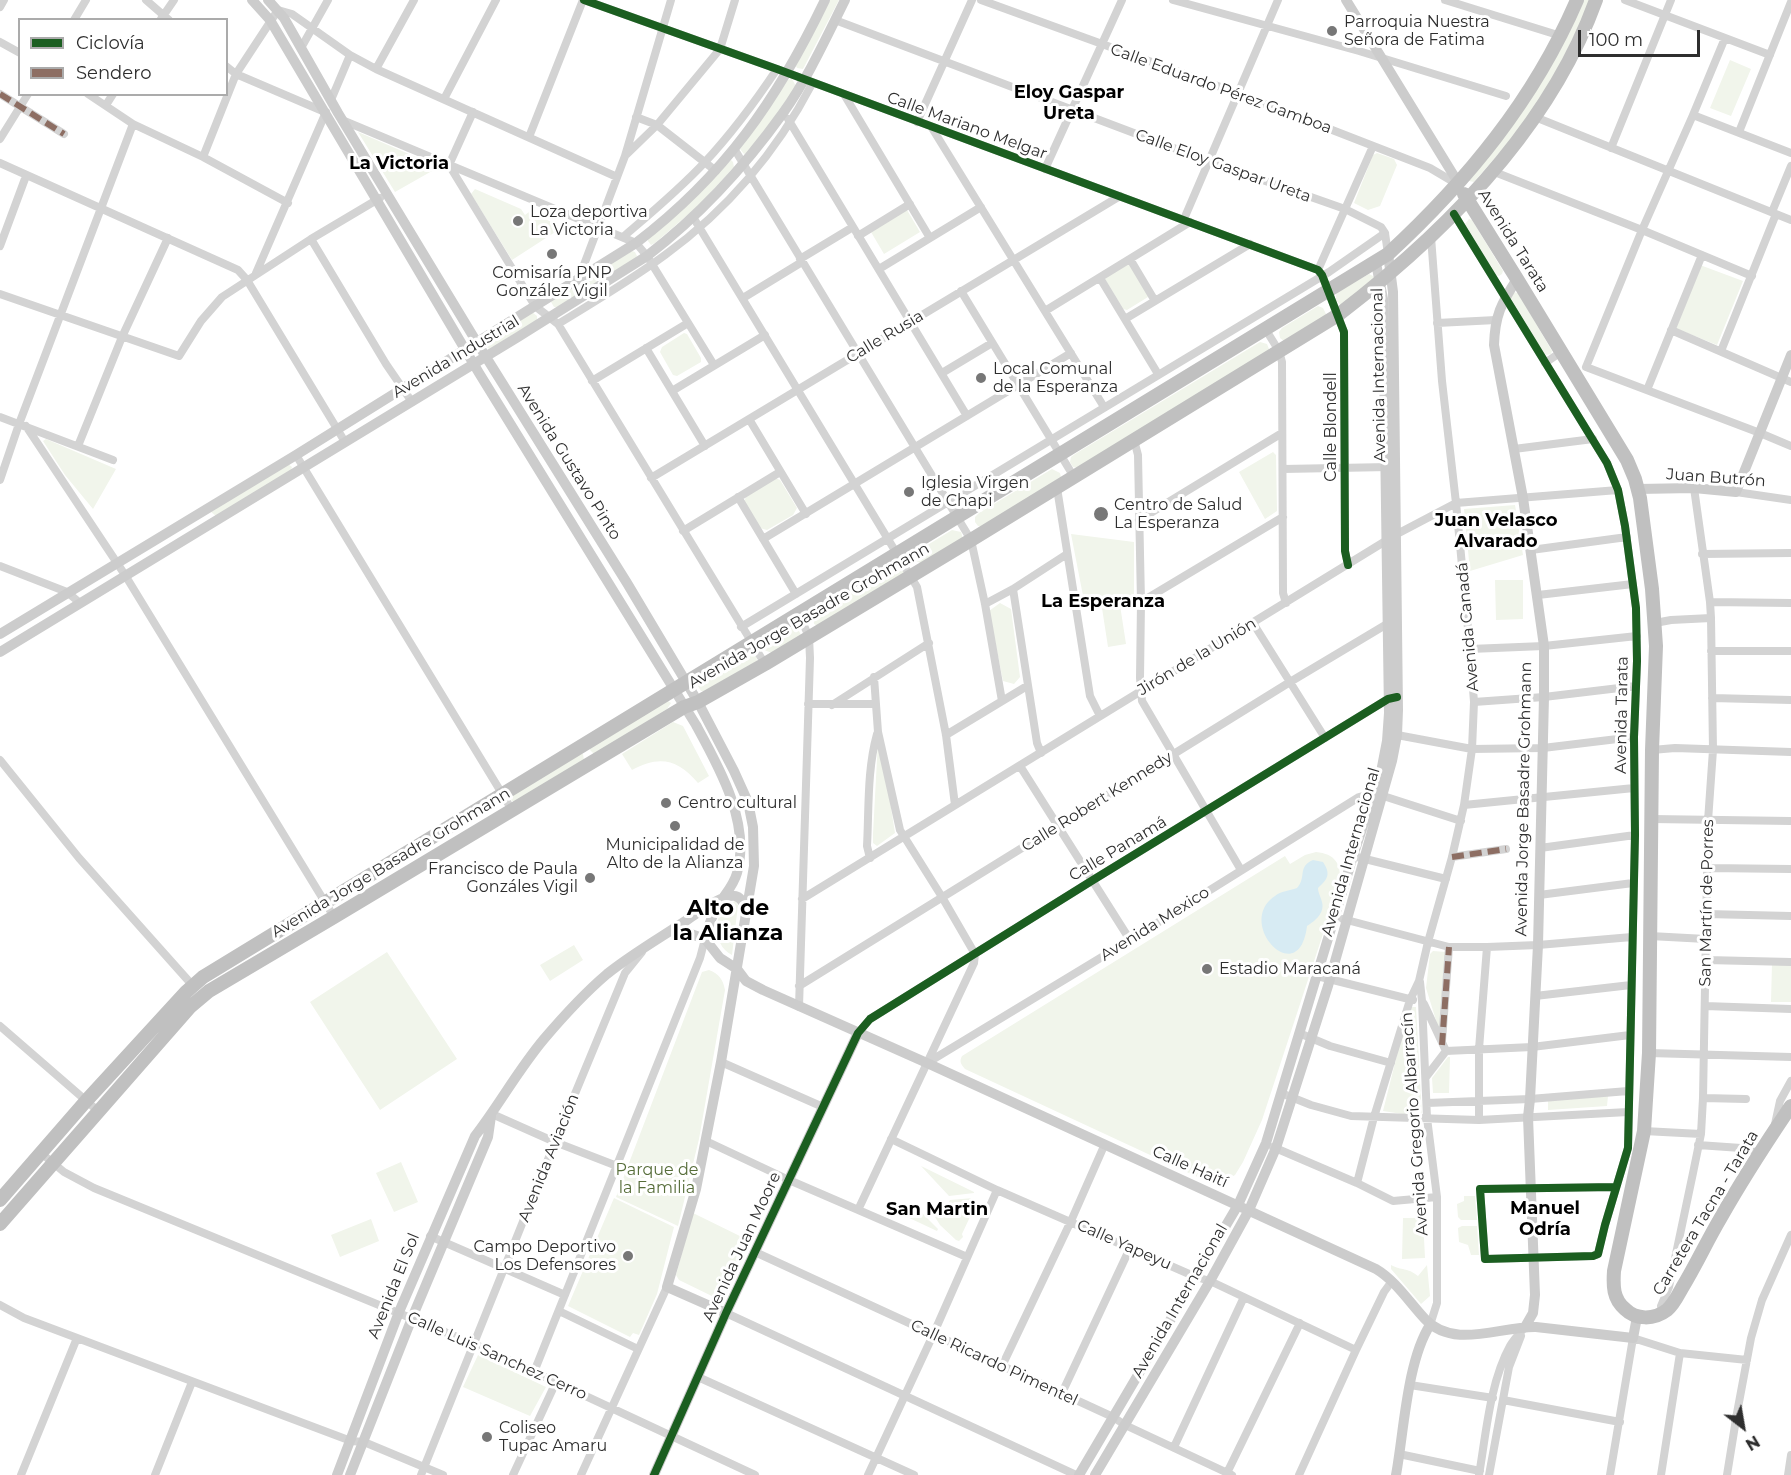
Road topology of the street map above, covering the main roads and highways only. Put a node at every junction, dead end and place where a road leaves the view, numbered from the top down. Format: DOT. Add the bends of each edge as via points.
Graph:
graph roads {
  1 [pos="252,0"];
  2 [pos="268,0"];
  3 [pos="825,0"];
  4 [pos="845,0"];
  5 [pos="1346,0"];
  6 [pos="1576,0"];
  7 [pos="1596,0"];
  8 [pos="1459,184"];
  9 [pos="1467,200"];
  10 [pos="1388,254"];
  11 [pos="1376,263"];
  12 [pos="1386,277"];
  13 [pos="1517,279"];
  14 [pos="476,341"];
  15 [pos="465,348"];
  16 [pos="1791,355"];
  17 [pos="486,357"];
  18 [pos="474,364"];
  19 [pos="1786,380"];
  20 [pos="1390,466"];
  21 [pos="1638,489"];
  22 [pos="202,511"];
  23 [pos="210,524"];
  24 [pos="33,613"];
  25 [pos="1392,623"];
  26 [pos="41,627"];
  27 [pos="0,634"];
  28 [pos="0,652"];
  29 [pos="687,682"];
  30 [pos="674,690"];
  31 [pos="698,702"];
  32 [pos="684,706"];
  33 [pos="582,746"];
  34 [pos="591,762"];
  35 [pos="1358,857"];
  36 [pos="723,898"];
  37 [pos="747,909"];
  38 [pos="674,928"];
  39 [pos="705,939"];
  40 [pos="737,969"];
  41 [pos="197,991"];
  42 [pos="858,1033"];
  43 [pos="1791,1106"];
  44 [pos="492,1114"];
  45 [pos="1271,1146"];
  46 [pos="0,1200"];
  47 [pos="1238,1205"];
  48 [pos="1249,1210"];
  49 [pos="0,1224"];
  50 [pos="726,1313"];
  51 [pos="1637,1317"];
  52 [pos="1430,1324"];
  53 [pos="1525,1327"];
  54 [pos="337,1475"];
  55 [pos="350,1475"];
  56 [pos="654,1475"];
  57 [pos="1078,1475"];
  58 [pos="1095,1475"];
  59 [pos="1396,1475"];
  1 -- 15 [label="main road, Avenida Gustavo Pinto" via="270,20"];
  2 -- 14 [label="main road, Avenida Gustavo Pinto" via="278,10"];
  3 -- 14 [label="main road, Avenida Industrial" via="762,113 735,150 670,216 636,243"];
  4 -- 17 [label="main road, Avenida Industrial" via="808,82 743,164 650,260 553,321"];
  5 -- 8 [label="main road, Avenida Tarata"];
  6 -- 8 [label="highway, Avenida Jorge Basadre Grohmann" via="1544,67"];
  7 -- 9 [label="highway, Avenida Jorge Basadre Grohmann" via="1567,66 1535,117"];
  8 -- 9 [label="highway, Avenida Tarata"];
  8 -- 10 [label="highway, Avenida Jorge Basadre Grohmann"];
  9 -- 12 [label="highway, Avenida Jorge Basadre Grohmann"];
  9 -- 13 [label="highway, Avenida Tarata"];
  10 -- 11 [label="highway, Avenida Jorge Basadre Grohmann"];
  10 -- 12 [label="main road, Avenida Internacional"];
  11 -- 12 [label="main road, Avenida Internacional"];
  11 -- 29 [label="highway, Avenida Jorge Basadre Grohmann"];
  12 -- 20 [label="main road, Avenida Internacional" via="1394,292"];
  12 -- 31 [label="highway, Avenida Jorge Basadre Grohmann" via="1338,315"];
  13 -- 21 [label="highway, Avenida Tarata" via="1561,352 1580,370"];
  13 -- 53 [label="main road, Avenida Jorge Basadre Grohmann" via="1496,320 1494,345 1523,498 1544,646 1538,945 1528,1117 1535,1295 1533,1313"];
  14 -- 15 [label="main road, Avenida Industrial"];
  14 -- 17 [label="main road, Avenida Gustavo Pinto"];
  15 -- 18 [label="main road, Avenida Gustavo Pinto"];
  15 -- 22 [label="main road, Avenida Industrial"];
  16 -- 19 [label="main road"];
  17 -- 18 [label="main road, Avenida Industrial"];
  17 -- 29 [label="main road, Avenida Gustavo Pinto"];
  18 -- 23 [label="main road, Avenida Industrial"];
  18 -- 30 [label="main road, Avenida Gustavo Pinto"];
  19 -- 21 [label="main road, Juan Butrón" via="1736,492"];
  20 -- 25 [label="main road, Avenida Internacional" via="1386,542"];
  20 -- 25 [label="main road, Avenida Internacional" via="1397,534"];
  21 -- 51 [label="highway, Avenida Tarata" via="1652,589 1656,664 1649,1053 1644,1131 1634,1148 1613,1285 1619,1303"];
  22 -- 23 [label="main road"];
  22 -- 24 [label="main road, Avenida Industrial"];
  23 -- 26 [label="main road, Avenida Industrial"];
  24 -- 26 [label="main road"];
  24 -- 27 [label="main road, Avenida Industrial"];
  25 -- 35 [label="main road, Avenida Internacional" via="1392,761"];
  26 -- 28 [label="main road, Avenida Industrial"];
  29 -- 30 [label="highway, Avenida Jorge Basadre Grohmann"];
  29 -- 31 [label="main road, Avenida Gustavo Pinto"];
  30 -- 32 [label="main road, Avenida Gustavo Pinto"];
  30 -- 33 [label="highway, Avenida Jorge Basadre Grohmann"];
  31 -- 32 [label="highway, Avenida Jorge Basadre Grohmann"];
  31 -- 37 [label="main road, Avenida Gustavo Pinto" via="748,802 754,866"];
  32 -- 34 [label="highway, Avenida Jorge Basadre Grohmann"];
  32 -- 36 [label="main road, Avenida Gustavo Pinto" via="716,763 739,822 738,872"];
  33 -- 34 [label="highway"];
  33 -- 41 [label="highway, Avenida Jorge Basadre Grohmann" via="214,970"];
  34 -- 41 [label="highway, Avenida Jorge Basadre Grohmann" via="334,917"];
  35 -- 45 [label="main road, Avenida Internacional" via="1299,1033 1281,1093"];
  35 -- 45 [label="main road, Avenida Internacional" via="1330,980 1293,1097"];
  36 -- 37 [label="main road" via="740,898"];
  36 -- 38 [label="main road, Avenida El Sol"];
  36 -- 39 [label="main road, Avenida Gustavo Pinto"];
  37 -- 40 [label="main road, Avenida Gustavo Pinto"];
  38 -- 39 [label="main road"];
  38 -- 44 [label="main road, Avenida El Sol" via="603,978 551,1031"];
  39 -- 40 [label="main road, Calle Haití" via="720,958"];
  40 -- 42 [label="main road, Calle Haití" via="746,981"];
  40 -- 50 [label="main road, Avenida Gustavo Pinto" via="696,1189 667,1287"];
  41 -- 46 [label="highway, Avenida Jorge Basadre Grohmann" via="86,1101"];
  41 -- 49 [label="highway, Avenida Jorge Basadre Grohmann" via="190,1007"];
  42 -- 47 [label="main road, Calle Haití"];
  42 -- 50 [label="main road, Avenida Juan Moore"];
  43 -- 51 [label="highway, Carretera Tacna - Tarata" via="1719,1220 1673,1303 1662,1313"];
  44 -- 54 [label="main road, Avenida El Sol" via="475,1136 430,1236"];
  44 -- 55 [label="main road, Avenida El Sol" via="488,1137"];
  45 -- 47 [label="main road, Avenida Internacional"];
  45 -- 48 [label="main road, Avenida Internacional"];
  47 -- 48 [label="main road, Calle Haití"];
  47 -- 57 [label="main road, Avenida Internacional"];
  48 -- 52 [label="main road, Calle Haití" via="1376,1269 1392,1281"];
  48 -- 58 [label="main road, Avenida Internacional"];
  50 -- 56 [label="main road, Avenida Juan Moore"];
  51 -- 53 [label="main road, Calle Haití" via="1633,1338"];
  52 -- 53 [label="main road, Calle Haití" via="1450,1334 1464,1335"];
  52 -- 59 [label="main road, Avenida Gregorio Albarracín" via="1410,1385"];
}
